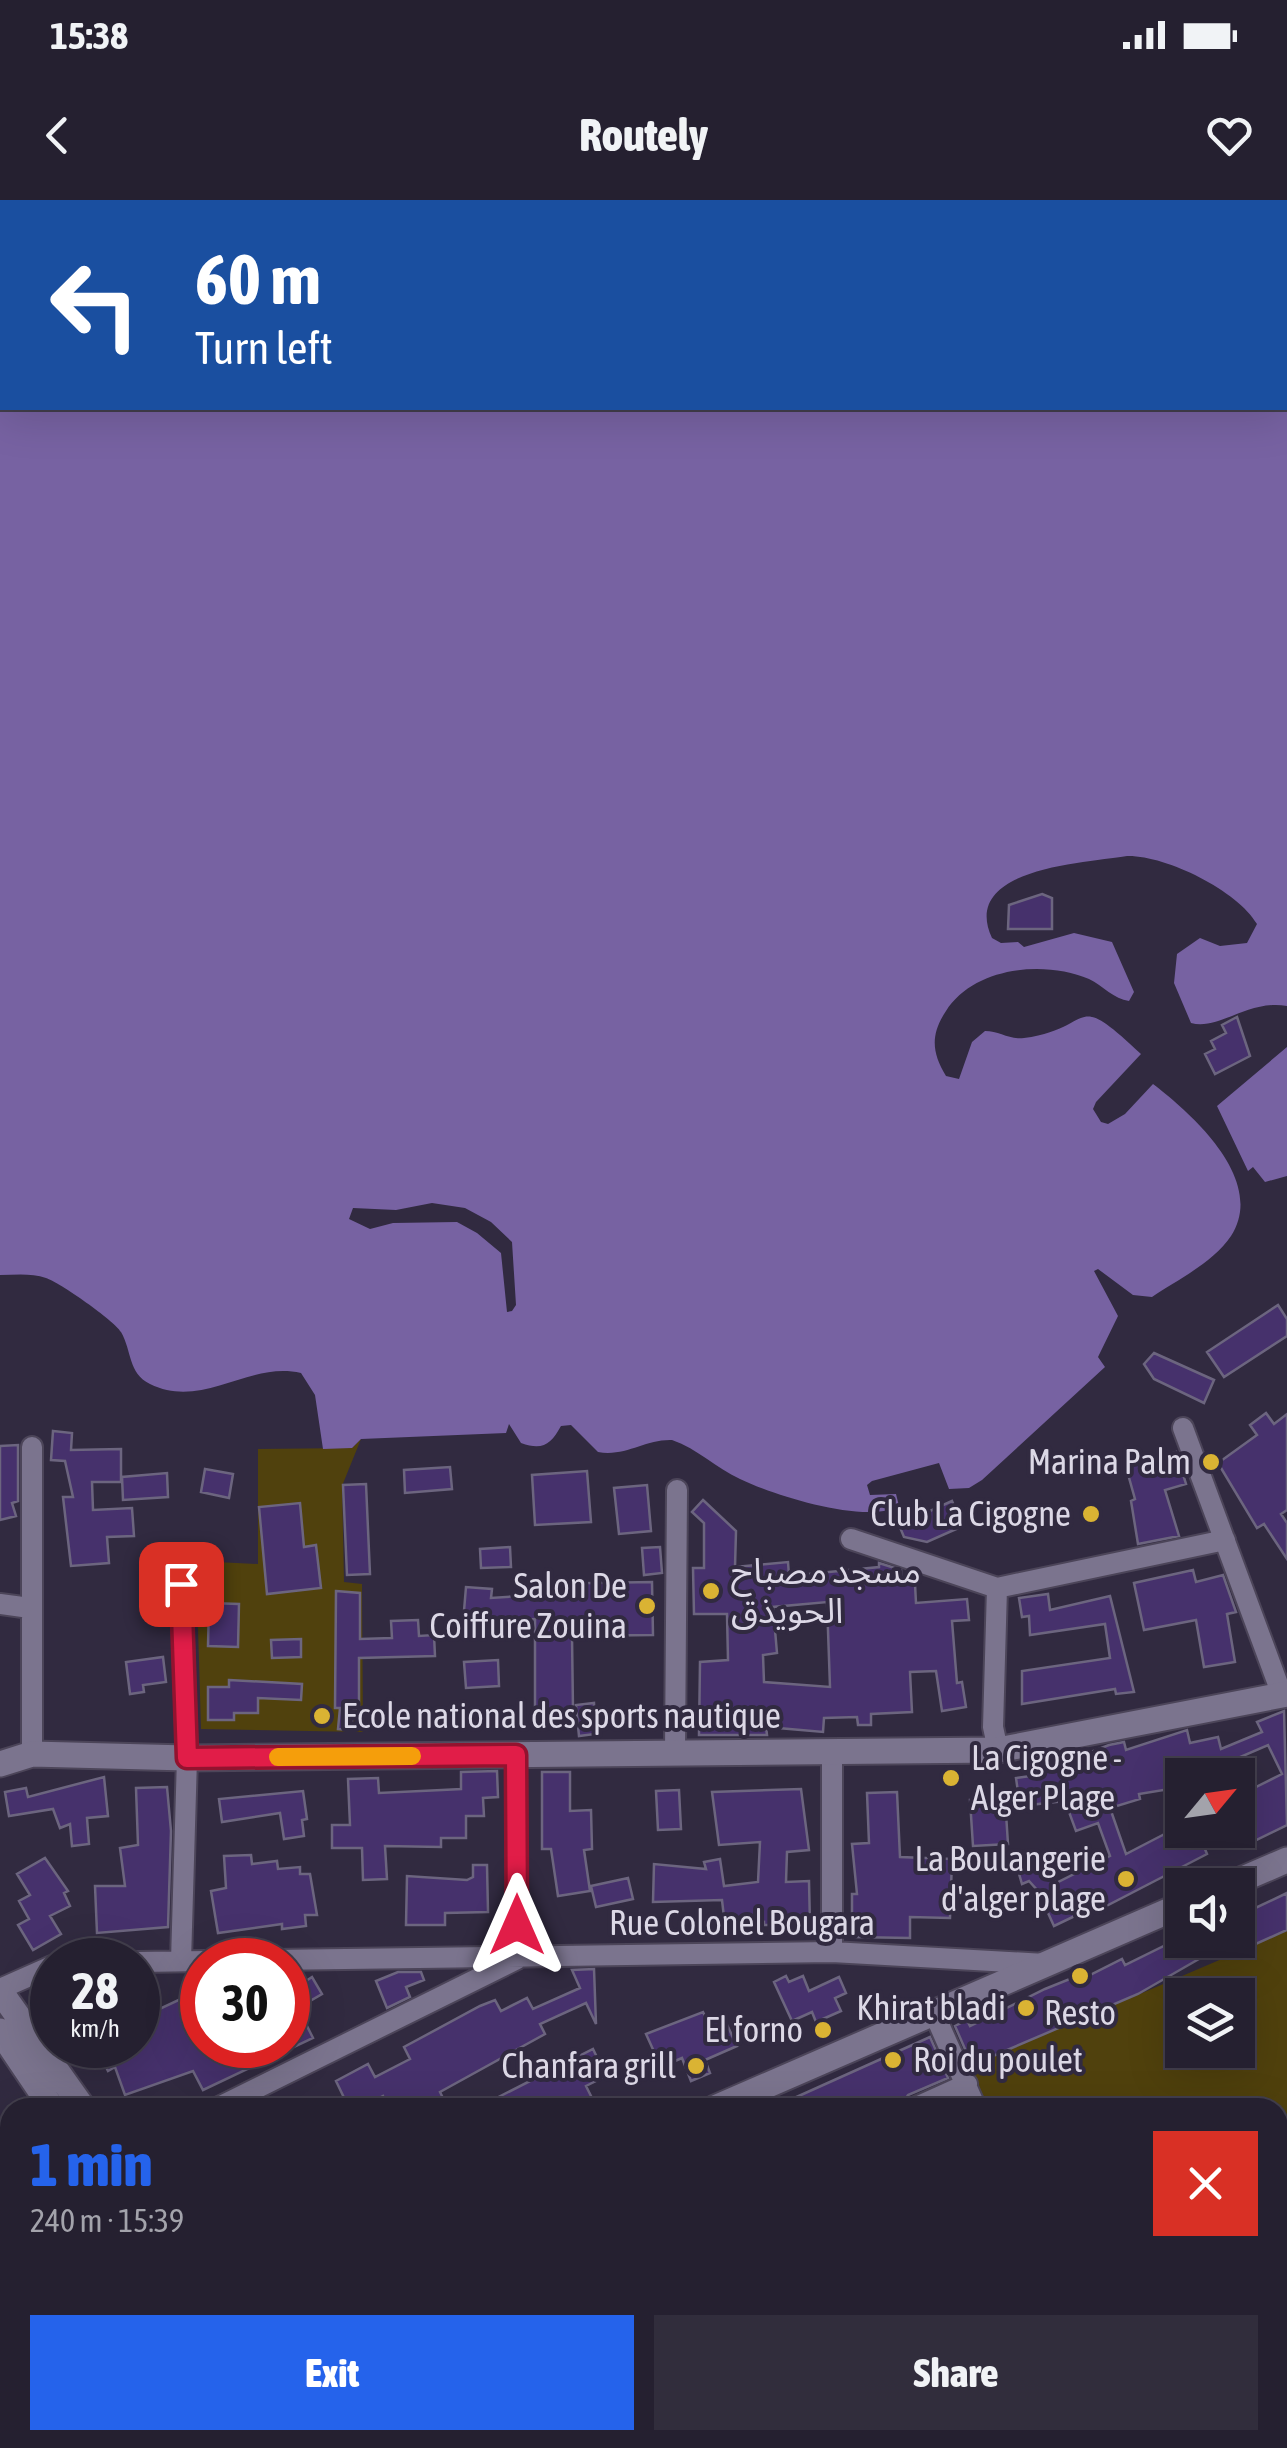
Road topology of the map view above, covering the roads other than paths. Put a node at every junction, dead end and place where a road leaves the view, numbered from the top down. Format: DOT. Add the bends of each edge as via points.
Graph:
graph roads {
  1 [pos="1183,1428"];
  2 [pos="32,1447"];
  3 [pos="677,1490"];
  4 [pos="851,1539"];
  5 [pos="1225,1540"];
  6 [pos="181,1584"];
  7 [pos="997,1588"];
  8 [pos="0,1604"];
  9 [pos="30,1608"];
  10 [pos="1285,1694"];
  11 [pos="998,1750"];
  12 [pos="832,1752"];
  13 [pos="32,1754"];
  14 [pos="675,1754"];
  15 [pos="516,1755"];
  16 [pos="187,1758"];
  17 [pos="0,1764"];
  18 [pos="1287,1860"];
  19 [pos="1255,1874"];
  20 [pos="1165,1912"];
  21 [pos="182,1938"];
  22 [pos="832,1952"];
  23 [pos="310,1957"];
  24 [pos="517,1958"];
  25 [pos="1047,1964"];
  26 [pos="30,1976"];
  27 [pos="0,1990"];
  28 [pos="934,2013"];
  29 [pos="0,2031"];
  30 [pos="966,2084"];
  31 [pos="45,2098"];
  32 [pos="77,2098"];
  33 [pos="237,2098"];
  34 [pos="738,2098"];
  35 [pos="936,2098"];
  36 [pos="972,2098"];
  1 -- 5 [label="street"];
  2 -- 9 [label="street"];
  3 -- 14 [label="street"];
  4 -- 7 [label="street"];
  5 -- 7 [label="street"];
  5 -- 10 [label="street"];
  6 -- 16 [label="street"];
  7 -- 11 [label="street" via="992,1727"];
  8 -- 9 [label="street"];
  9 -- 13 [label="street"];
  10 -- 11 [label="street"];
  11 -- 12 [label="street"];
  12 -- 14 [label="street"];
  12 -- 22 [label="street"];
  13 -- 16 [label="street"];
  13 -- 17 [label="street"];
  14 -- 15 [label="street"];
  15 -- 16 [label="street"];
  15 -- 24 [label="street"];
  16 -- 21 [label="street"];
  18 -- 19 [label="street"];
  20 -- 25 [label="street"];
  22 -- 24 [label="street, Rue Colonel Bougara"];
  22 -- 25 [label="street, Rue Colonel Bougara"];
  23 -- 24 [label="street, Rue Colonel Bougara"];
  24 -- 33 [label="street"];
  25 -- 28 [label="street"];
  26 -- 27 [label="street"];
  27 -- 32 [label="street"];
  28 -- 30 [label="street"];
  28 -- 34 [label="street"];
  29 -- 31 [label="street"];
  30 -- 35 [label="street"];
  30 -- 36 [label="street"];
}
